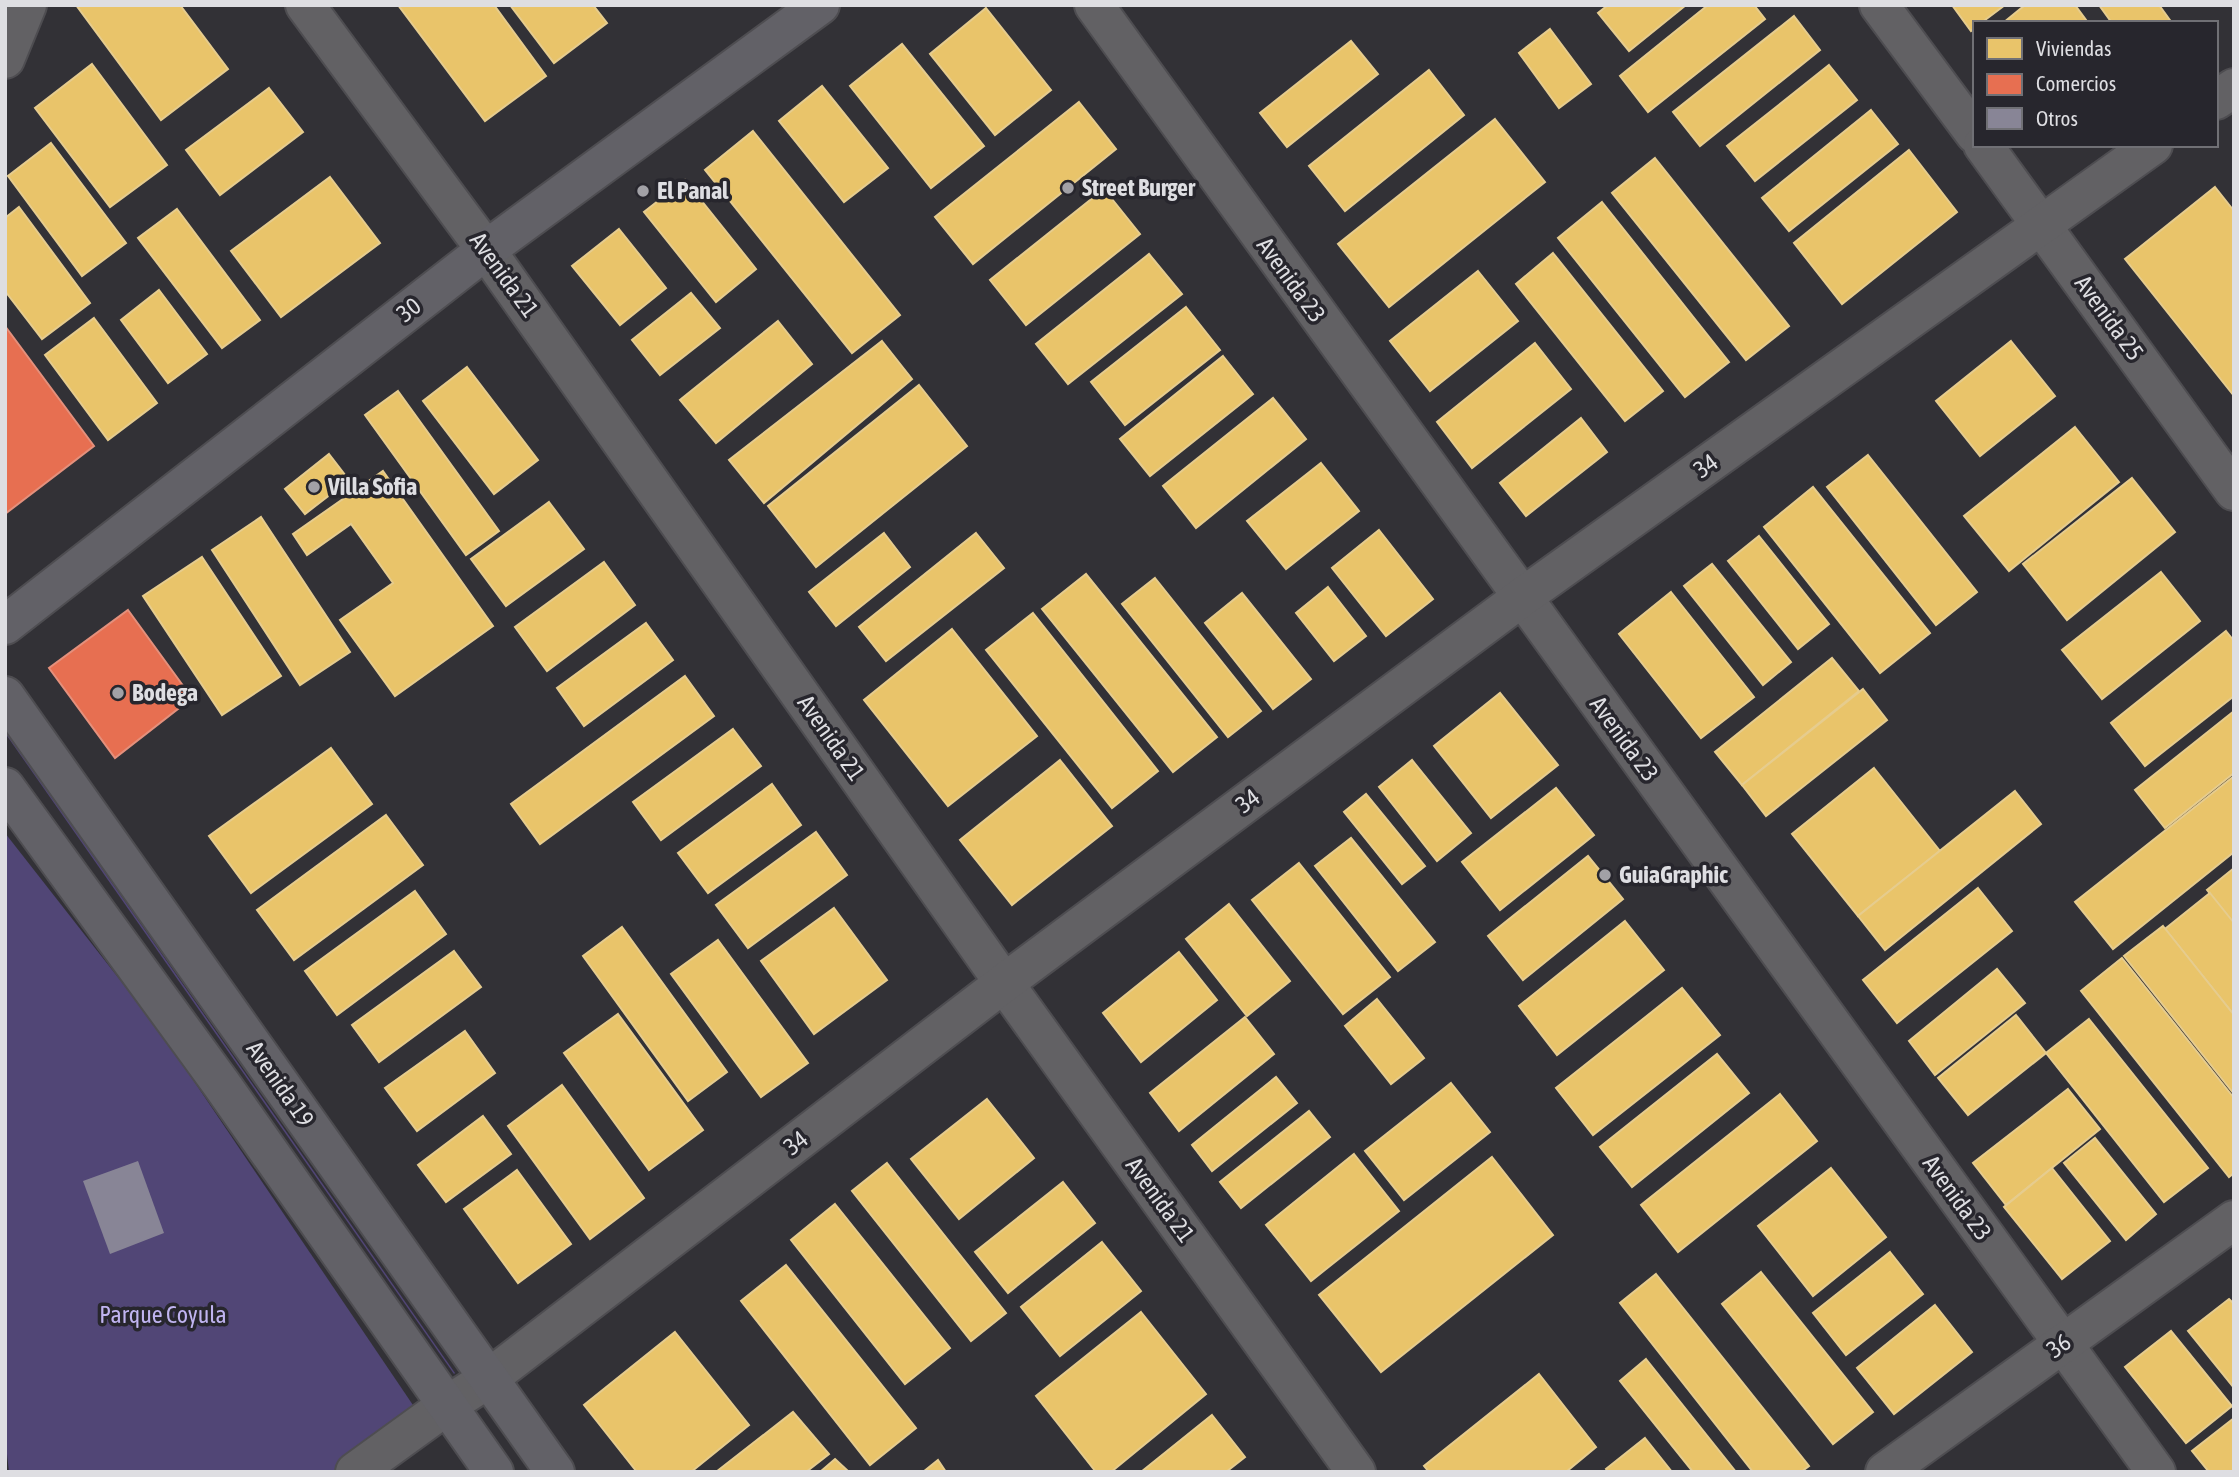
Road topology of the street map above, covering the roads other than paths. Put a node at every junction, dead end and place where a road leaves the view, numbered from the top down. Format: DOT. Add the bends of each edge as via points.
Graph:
graph roads {
  1 [pos="27,5"];
  2 [pos="305,5"];
  3 [pos="820,5"];
  4 [pos="1094,5"];
  5 [pos="1879,5"];
  6 [pos="5,59"];
  7 [pos="2234,88"];
  8 [pos="2218,99"];
  9 [pos="1973,131"];
  10 [pos="1984,147"];
  11 [pos="2150,147"];
  12 [pos="2042,225"];
  13 [pos="486,250"];
  14 [pos="2234,491"];
  15 [pos="1521,598"];
  16 [pos="5,625"];
  17 [pos="5,696"];
  18 [pos="5,787"];
  19 [pos="1004,983"];
  20 [pos="2234,1220"];
  21 [pos="2063,1343"];
  22 [pos="488,1379"];
  23 [pos="446,1406"];
  24 [pos="355,1472"];
  25 [pos="494,1472"];
  26 [pos="555,1472"];
  27 [pos="1356,1472"];
  28 [pos="1885,1472"];
  29 [pos="2156,1472"];
  1 -- 6 [label="street"];
  2 -- 13 [label="street, Avenida 21"];
  3 -- 13 [label="main road, 30"];
  4 -- 15 [label="street, Avenida 23"];
  5 -- 9 [label="street"];
  7 -- 8 [label="street"];
  10 -- 12 [label="street, Avenida 25"];
  11 -- 12 [label="street, 34"];
  12 -- 14 [label="street, Avenida 25"];
  12 -- 15 [label="street, 34"];
  13 -- 16 [label="main road, 30"];
  13 -- 19 [label="street, Avenida 21"];
  15 -- 19 [label="street, 34"];
  15 -- 21 [label="street, Avenida 23"];
  17 -- 22 [label="main road, Avenida 19"];
  18 -- 23 [label="main road, Avenida 19" via="222,1085"];
  19 -- 22 [label="street, 34"];
  19 -- 27 [label="street, Avenida 21"];
  20 -- 21 [label="street, 36"];
  21 -- 28 [label="street, 36"];
  21 -- 29 [label="street, Avenida 23"];
  22 -- 23 [label="street, 34"];
  22 -- 26 [label="main road, Avenida 19"];
  23 -- 24 [label="street, 34"];
  23 -- 25 [label="main road, Avenida 19"];
}
